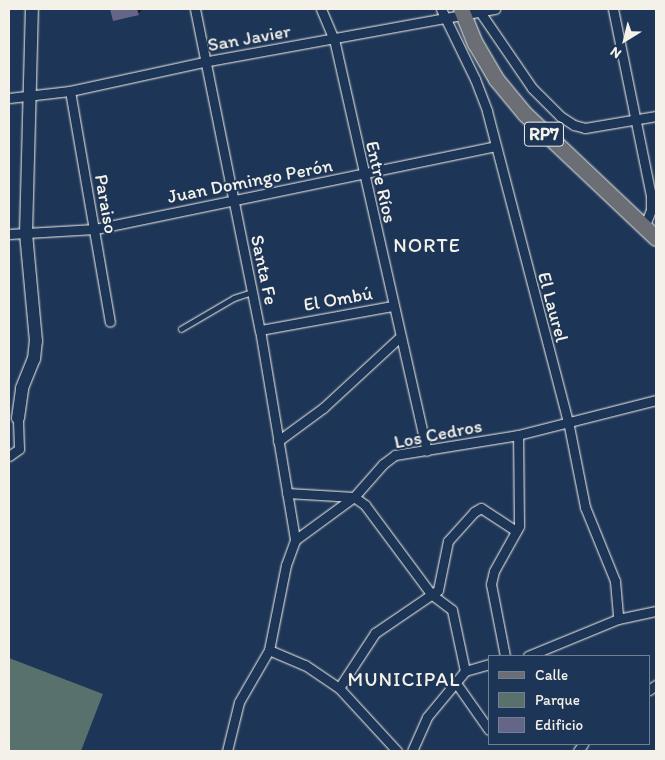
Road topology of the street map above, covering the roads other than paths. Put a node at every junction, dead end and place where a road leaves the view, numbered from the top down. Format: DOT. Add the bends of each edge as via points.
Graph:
graph roads {
  1 [pos="32,9"];
  2 [pos="195,9"];
  3 [pos="321,9"];
  4 [pos="441,9"];
  5 [pos="495,9"];
  6 [pos="613,9"];
  7 [pos="479,10"];
  8 [pos="462,12"];
  9 [pos="444,19"];
  10 [pos="334,39"];
  11 [pos="203,62"];
  12 [pos="70,91"];
  13 [pos="9,98"];
  14 [pos="28,98"];
  15 [pos="656,116"];
  16 [pos="636,118"];
  17 [pos="496,146"];
  18 [pos="362,175"];
  19 [pos="232,200"];
  20 [pos="644,227"];
  21 [pos="95,229"];
  22 [pos="9,234"];
  23 [pos="26,234"];
  24 [pos="656,238"];
  25 [pos="252,292"];
  26 [pos="392,306"];
  27 [pos="110,322"];
  28 [pos="181,329"];
  29 [pos="260,330"];
  30 [pos="400,337"];
  31 [pos="656,400"];
  32 [pos="18,418"];
  33 [pos="568,421"];
  34 [pos="518,435"];
  35 [pos="278,441"];
  36 [pos="427,451"];
  37 [pos="9,456"];
  38 [pos="287,492"];
  39 [pos="354,497"];
  40 [pos="516,531"];
  41 [pos="295,540"];
  42 [pos="431,594"];
  43 [pos="656,611"];
  44 [pos="618,619"];
  45 [pos="269,650"];
  46 [pos="505,655"];
  47 [pos="530,655"];
  48 [pos="488,664"];
  49 [pos="466,671"];
  50 [pos="456,683"];
  51 [pos="339,688"];
  52 [pos="488,729"];
  53 [pos="227,751"];
  54 [pos="397,751"];
  55 [pos="412,751"];
  1 -- 14 [label="main road"];
  2 -- 11 [label="street, Santa Fe"];
  3 -- 10 [label="street, Entre Ríos"];
  4 -- 9 [label="street, El Laurel"];
  5 -- 7 [label="street, San Javier"];
  6 -- 16 [label="street"];
  7 -- 8 [label="street, San Javier"];
  7 -- 16 [label="street" via="532,88 560,116 585,128"];
  8 -- 9 [label="street, San Javier"];
  8 -- 20 [label="main road, RP7" via="475,43 496,78 525,114"];
  9 -- 10 [label="street, San Javier"];
  9 -- 17 [label="street, El Laurel" via="476,80"];
  10 -- 11 [label="street, San Javier"];
  10 -- 18 [label="street, Entre Ríos"];
  11 -- 12 [label="street, San Javier"];
  11 -- 19 [label="street, Santa Fe"];
  12 -- 14 [label="street, San Javier"];
  12 -- 21 [label="street, Paraiso"];
  13 -- 14 [label="street, San Javier"];
  14 -- 23 [label="main road"];
  15 -- 16 [label="street"];
  16 -- 20 [label="street" via="651,196 651,210"];
  17 -- 18 [label="street, Juan Domingo Perón"];
  17 -- 33 [label="street, El Laurel"];
  18 -- 19 [label="street, Juan Domingo Perón"];
  18 -- 26 [label="street, Entre Ríos"];
  19 -- 21 [label="street, Juan Domingo Perón"];
  19 -- 25 [label="street, Santa Fe"];
  20 -- 24 [label="main road, RP7"];
  21 -- 23 [label="street, Juan Domingo Perón"];
  21 -- 27 [label="street, Paraiso"];
  22 -- 23 [label="street, Juan Domingo Perón"];
  23 -- 32 [label="main road" via="36,341 34,359 22,388"];
  25 -- 28 [label="lane" via="234,298"];
  25 -- 29 [label="street, Santa Fe"];
  26 -- 29 [label="street, El Ombú"];
  26 -- 30 [label="street, Entre Ríos"];
  29 -- 35 [label="street, Santa Fe"];
  30 -- 35 [label="street" via="323,408"];
  30 -- 36 [label="street, Entre Ríos"];
  31 -- 33 [label="street, Los Cedros"];
  32 -- 37 [label="street" via="19,449"];
  33 -- 34 [label="street, Los Cedros"];
  33 -- 44 [label="street, El Laurel" via="585,507 615,581"];
  34 -- 36 [label="street, Los Cedros"];
  34 -- 40 [label="street" via="520,510"];
  35 -- 38 [label="street, Santa Fe"];
  36 -- 39 [label="street, Los Cedros" via="395,455"];
  38 -- 39 [label="street"];
  38 -- 41 [label="street, Santa Fe"];
  39 -- 41 [label="street, Los Cedros"];
  39 -- 42 [label="street" via="365,505"];
  40 -- 42 [label="street" via="481,508 474,512 448,541 441,584"];
  40 -- 46 [label="street" via="494,571 491,584"];
  41 -- 45 [label="street" via="286,565"];
  42 -- 49 [label="street" via="452,610"];
  42 -- 51 [label="street" via="375,633"];
  43 -- 44 [label="street"];
  44 -- 47 [label="street"];
  45 -- 51 [label="street" via="305,665"];
  45 -- 53 [label="street" via="240,702"];
  48 -- 49 [label="street"];
  49 -- 50 [label="street"];
  50 -- 52 [label="street"];
  50 -- 55 [label="street" via="427,717"];
  51 -- 54 [label="street"];
}
